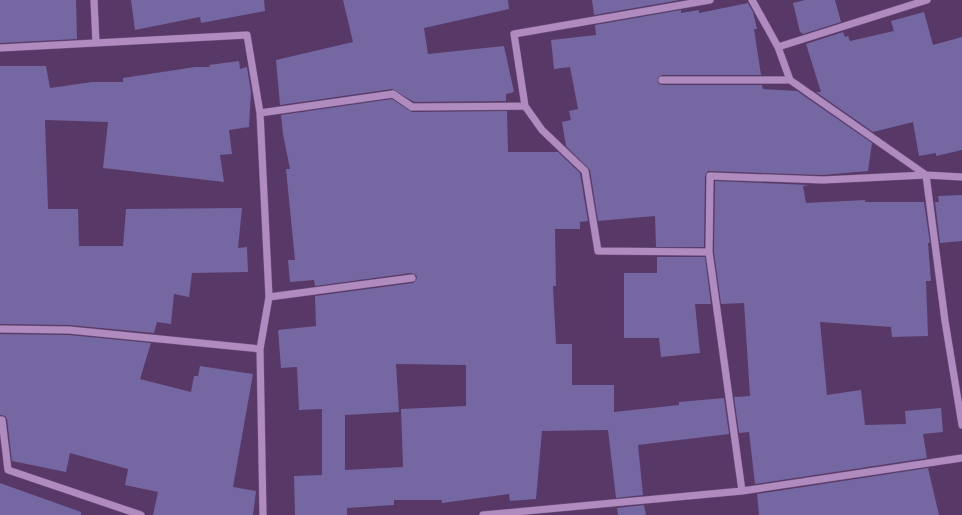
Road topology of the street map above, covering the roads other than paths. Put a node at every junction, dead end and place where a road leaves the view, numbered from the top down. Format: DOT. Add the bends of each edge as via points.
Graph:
graph roads {
  1 [pos="94,0"];
  2 [pos="710,0"];
  3 [pos="752,0"];
  4 [pos="927,0"];
  5 [pos="96,43"];
  6 [pos="778,47"];
  7 [pos="0,48"];
  8 [pos="662,80"];
  9 [pos="790,80"];
  10 [pos="525,106"];
  11 [pos="260,113"];
  12 [pos="926,176"];
  13 [pos="962,177"];
  14 [pos="709,252"];
  15 [pos="412,278"];
  16 [pos="269,297"];
  17 [pos="0,329"];
  18 [pos="260,349"];
  19 [pos="0,420"];
  20 [pos="962,425"];
  21 [pos="962,458"];
  22 [pos="742,491"];
  23 [pos="141,515"];
  24 [pos="263,515"];
  25 [pos="483,515"];
  1 -- 5 [label="street"];
  2 -- 10 [label="street" via="514,34"];
  3 -- 6 [label="street"];
  4 -- 6 [label="street"];
  5 -- 7 [label="street"];
  5 -- 11 [label="street" via="247,35"];
  6 -- 9 [label="street"];
  8 -- 9 [label="street"];
  9 -- 12 [label="street"];
  10 -- 11 [label="street" via="412,107 393,94"];
  10 -- 14 [label="street" via="542,130 585,171 598,251"];
  11 -- 16 [label="street"];
  12 -- 13 [label="street"];
  12 -- 14 [label="street" via="823,180 710,176"];
  12 -- 20 [label="street"];
  14 -- 22 [label="street"];
  15 -- 16 [label="street"];
  16 -- 18 [label="street"];
  17 -- 18 [label="street" via="69,330"];
  18 -- 24 [label="street"];
  19 -- 23 [label="street" via="8,470"];
  21 -- 22 [label="street"];
  22 -- 25 [label="street"];
}
